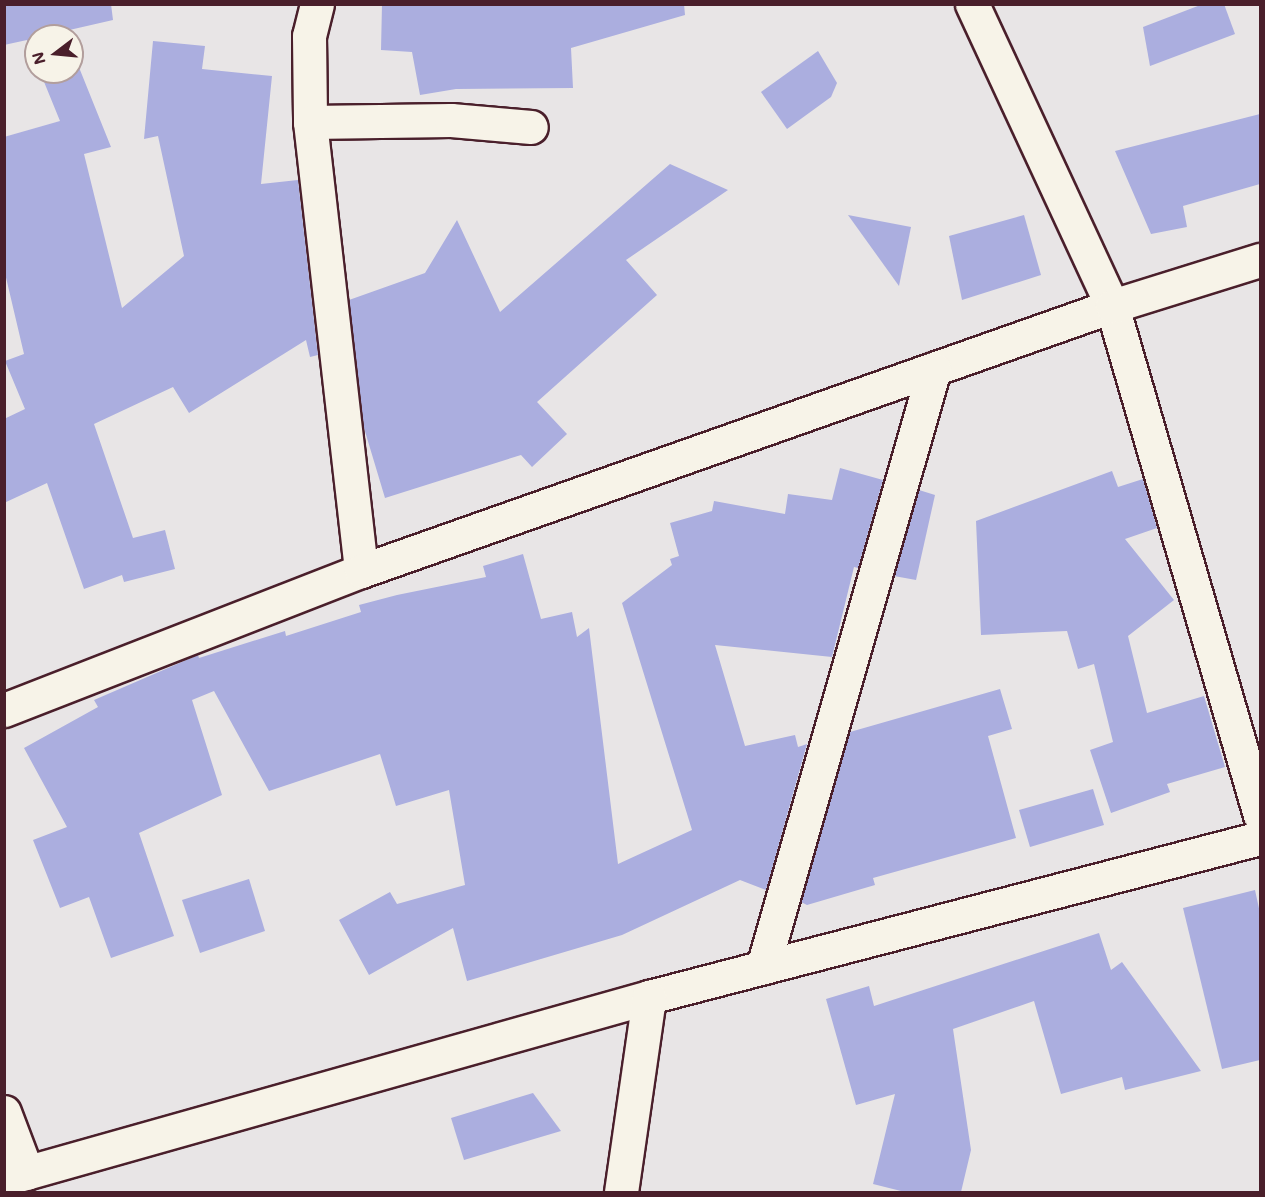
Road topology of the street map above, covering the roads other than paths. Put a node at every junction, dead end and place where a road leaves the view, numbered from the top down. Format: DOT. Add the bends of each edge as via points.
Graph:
graph roads {
  1 [pos="316,4"];
  2 [pos="972,4"];
  3 [pos="310,122"];
  4 [pos="531,127"];
  5 [pos="1260,260"];
  6 [pos="1112,306"];
  7 [pos="934,369"];
  8 [pos="361,571"];
  9 [pos="4,710"];
  10 [pos="1260,815"];
  11 [pos="1260,838"];
  12 [pos="763,967"];
  13 [pos="649,997"];
  14 [pos="4,1112"];
  15 [pos="16,1176"];
  16 [pos="621,1192"];
  1 -- 3 [label="street" via="309,36"];
  2 -- 6 [label="street"];
  3 -- 4 [label="street" via="451,120"];
  3 -- 8 [label="street"];
  5 -- 6 [label="street"];
  6 -- 7 [label="street"];
  6 -- 10 [label="street"];
  7 -- 8 [label="street"];
  7 -- 12 [label="street"];
  8 -- 9 [label="street"];
  11 -- 12 [label="street"];
  12 -- 13 [label="street"];
  13 -- 15 [label="street"];
  13 -- 16 [label="street"];
  14 -- 15 [label="street"];
}
